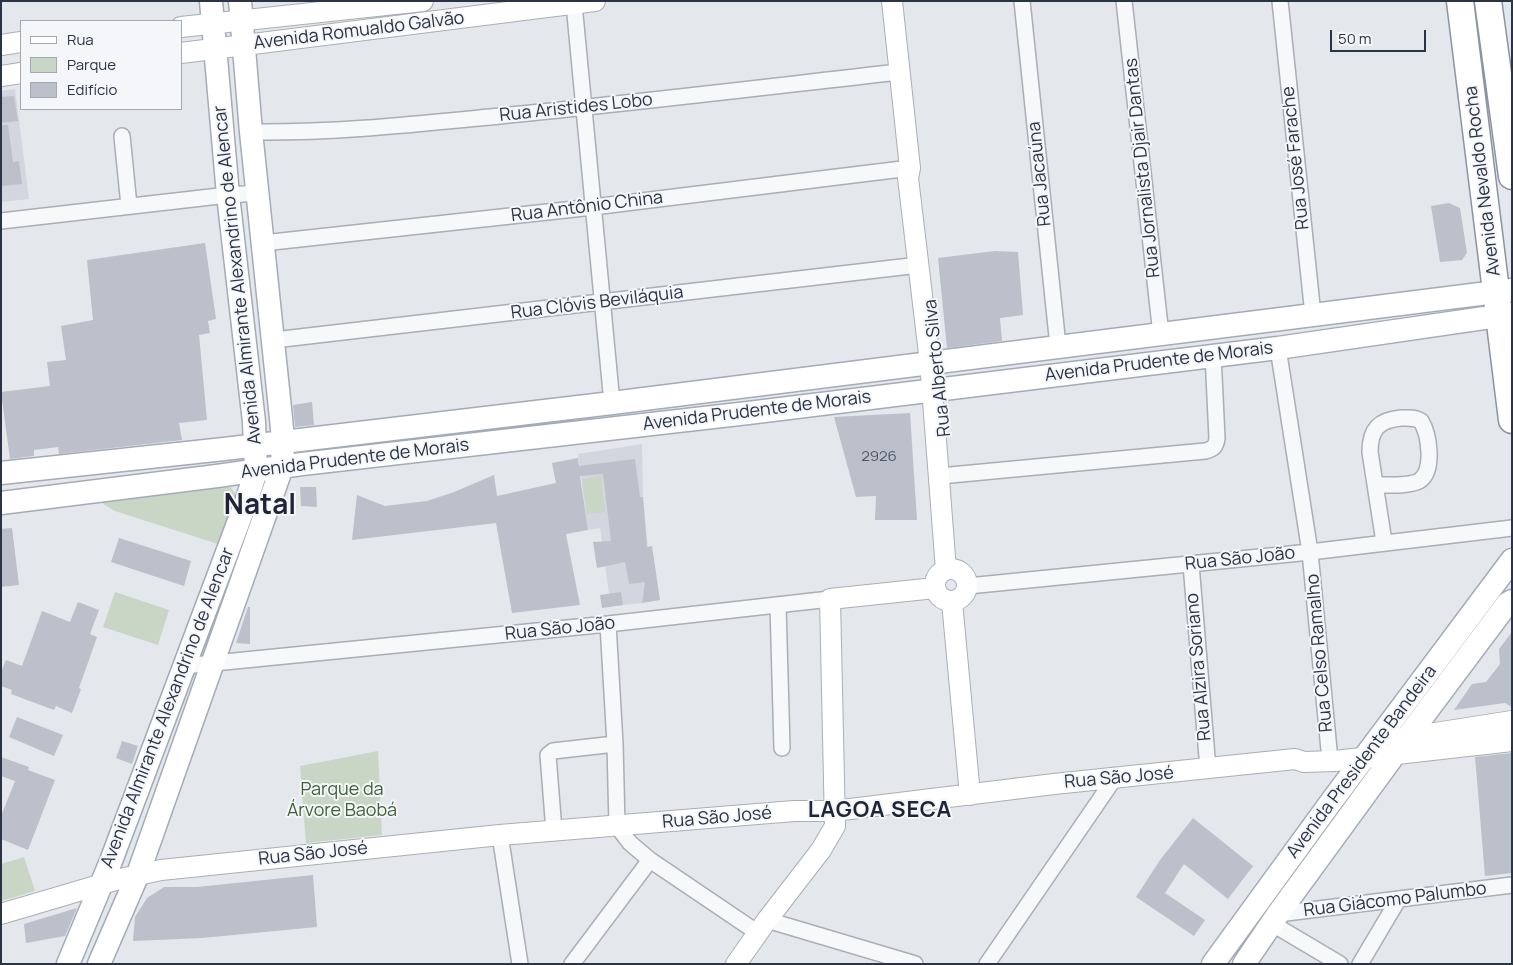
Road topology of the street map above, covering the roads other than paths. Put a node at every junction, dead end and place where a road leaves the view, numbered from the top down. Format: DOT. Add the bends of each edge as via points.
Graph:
graph roads {
  1 [pos="211,1"];
  2 [pos="423,1"];
  3 [pos="595,1"];
  4 [pos="892,1"];
  5 [pos="1022,1"];
  6 [pos="1124,1"];
  7 [pos="1280,1"];
  8 [pos="1460,1"];
  9 [pos="1488,1"];
  10 [pos="574,4"];
  11 [pos="241,11"];
  12 [pos="213,24"];
  13 [pos="182,27"];
  14 [pos="20,42"];
  15 [pos="1,45"];
  16 [pos="245,46"];
  17 [pos="216,49"];
  18 [pos="182,53"];
  19 [pos="899,72"];
  20 [pos="20,73"];
  21 [pos="1,76"];
  22 [pos="584,108"];
  23 [pos="251,132"];
  24 [pos="122,136"];
  25 [pos="910,168"];
  26 [pos="1512,176"];
  27 [pos="258,193"];
  28 [pos="228,195"];
  29 [pos="129,206"];
  30 [pos="594,207"];
  31 [pos="1,221"];
  32 [pos="263,243"];
  33 [pos="919,265"];
  34 [pos="604,303"];
  35 [pos="1505,303"];
  36 [pos="1313,315"];
  37 [pos="1161,335"];
  38 [pos="274,340"];
  39 [pos="1058,346"];
  40 [pos="1278,348"];
  41 [pos="1213,355"];
  42 [pos="934,362"];
  43 [pos="936,389"];
  44 [pos="612,403"];
  45 [pos="1512,420"];
  46 [pos="283,441"];
  47 [pos="255,444"];
  48 [pos="282,467"];
  49 [pos="256,471"];
  50 [pos="1,473"];
  51 [pos="944,476"];
  52 [pos="1376,485"];
  53 [pos="1,503"];
  54 [pos="1512,528"];
  55 [pos="1384,542"];
  56 [pos="1310,552"];
  57 [pos="1512,560"];
  58 [pos="1191,564"];
  59 [pos="957,575"];
  60 [pos="935,588"];
  61 [pos="830,599"];
  62 [pos="1512,601"];
  63 [pos="952,602"];
  64 [pos="778,605"];
  65 [pos="608,624"];
  66 [pos="212,663"];
  67 [pos="184,666"];
  68 [pos="1512,720"];
  69 [pos="1408,737"];
  70 [pos="1512,741"];
  71 [pos="615,744"];
  72 [pos="782,748"];
  73 [pos="1329,750"];
  74 [pos="1378,752"];
  75 [pos="148,760"];
  76 [pos="1295,760"];
  77 [pos="176,767"];
  78 [pos="1208,770"];
  79 [pos="1114,779"];
  80 [pos="970,795"];
  81 [pos="1331,802"];
  82 [pos="834,810"];
  83 [pos="617,826"];
  84 [pos="554,831"];
  85 [pos="500,835"];
  86 [pos="650,860"];
  87 [pos="138,874"];
  88 [pos="102,884"];
  89 [pos="1512,885"];
  90 [pos="1295,891"];
  91 [pos="1398,900"];
  92 [pos="1,914"];
  93 [pos="1274,919"];
  94 [pos="762,926"];
  95 [pos="68,964"];
  96 [pos="99,964"];
  97 [pos="520,964"];
  98 [pos="572,964"];
  99 [pos="736,964"];
  100 [pos="915,964"];
  101 [pos="987,964"];
  102 [pos="1213,964"];
  103 [pos="1244,964"];
  104 [pos="1340,964"];
  105 [pos="1360,964"];
  1 -- 12 [label="main road, Avenida Almirante Alexandrino de Alencar"];
  2 -- 11 [label="main road, Avenida Romualdo Galvão"];
  3 -- 10 [label="main road, Avenida Romualdo Galvão"];
  4 -- 19 [label="main road, Rua Alberto Silva"];
  5 -- 39 [label="street, Rua Jacaúna"];
  6 -- 37 [label="street, Rua Jornalista Djair Dantas"];
  7 -- 36 [label="street, Rua José Farache"];
  8 -- 35 [label="highway, Avenida Nevaldo Rocha"];
  9 -- 26 [label="highway, Avenida Nevaldo Rocha"];
  10 -- 16 [label="main road, Avenida Romualdo Galvão"];
  10 -- 22 [label="street"];
  11 -- 12 [label="main road, Avenida Romualdo Galvão"];
  11 -- 16 [label="main road, Avenida Almirante Alexandrino de Alencar"];
  12 -- 13 [label="main road, Avenida Romualdo Galvão"];
  12 -- 17 [label="main road, Avenida Almirante Alexandrino de Alencar"];
  14 -- 15 [label="main road"];
  16 -- 17 [label="main road, Avenida Romualdo Galvão"];
  16 -- 23 [label="main road, Avenida Almirante Alexandrino de Alencar"];
  17 -- 18 [label="main road, Avenida Romualdo Galvão"];
  17 -- 28 [label="main road, Avenida Almirante Alexandrino de Alencar"];
  19 -- 22 [label="street, Rua Aristides Lobo"];
  19 -- 25 [label="main road, Rua Alberto Silva"];
  20 -- 21 [label="main road"];
  22 -- 23 [label="street, Rua Aristides Lobo" via="361,130"];
  22 -- 30 [label="street"];
  23 -- 27 [label="main road, Avenida Almirante Alexandrino de Alencar"];
  24 -- 29 [label="street"];
  25 -- 30 [label="street, Rua Antônio China"];
  25 -- 33 [label="main road, Rua Alberto Silva" via="908,178"];
  25 -- 42 [label="main road, Rua Alberto Silva" via="917,177"];
  27 -- 28 [label="street"];
  27 -- 32 [label="main road, Avenida Almirante Alexandrino de Alencar"];
  28 -- 29 [label="street"];
  28 -- 47 [label="main road, Avenida Almirante Alexandrino de Alencar"];
  29 -- 31 [label="street"];
  30 -- 32 [label="street, Rua Antônio China"];
  30 -- 34 [label="street"];
  32 -- 38 [label="main road, Avenida Almirante Alexandrino de Alencar"];
  33 -- 34 [label="street, Rua Clóvis Beviláquia"];
  33 -- 42 [label="main road, Rua Alberto Silva"];
  34 -- 38 [label="street, Rua Clóvis Beviláquia"];
  34 -- 44 [label="street"];
  35 -- 36 [label="main road, Avenida Prudente de Morais"];
  35 -- 40 [label="main road, Avenida Prudente de Morais"];
  35 -- 45 [label="highway, Avenida Nevaldo Rocha"];
  36 -- 37 [label="main road, Avenida Prudente de Morais"];
  37 -- 39 [label="main road, Avenida Prudente de Morais"];
  38 -- 46 [label="main road, Avenida Almirante Alexandrino de Alencar"];
  39 -- 42 [label="main road, Avenida Prudente de Morais"];
  40 -- 41 [label="main road, Avenida Prudente de Morais"];
  40 -- 56 [label="street, Rua Celso Ramalho"];
  41 -- 43 [label="main road, Avenida Prudente de Morais"];
  41 -- 51 [label="street" via="1217,444 1212,449"];
  42 -- 43 [label="main road, Rua Alberto Silva"];
  42 -- 44 [label="main road, Avenida Prudente de Morais"];
  43 -- 48 [label="main road, Avenida Prudente de Morais"];
  43 -- 51 [label="main road, Rua Alberto Silva"];
  44 -- 46 [label="main road, Avenida Prudente de Morais"];
  46 -- 47 [label="main road, Avenida Prudente de Morais"];
  46 -- 48 [label="main road, Avenida Almirante Alexandrino de Alencar"];
  47 -- 49 [label="main road, Avenida Almirante Alexandrino de Alencar"];
  47 -- 50 [label="main road, Avenida Prudente de Morais"];
  48 -- 49 [label="main road, Avenida Prudente de Morais"];
  48 -- 66 [label="main road, Avenida Almirante Alexandrino de Alencar"];
  49 -- 53 [label="main road, Avenida Prudente de Morais"];
  49 -- 67 [label="main road, Avenida Almirante Alexandrino de Alencar"];
  51 -- 59 [label="main road, Rua Alberto Silva"];
  52 -- 52 [label="street" via="1370,442 1378,425 1396,419 1421,421 1428,435 1429,453 1428,470 1424,476 1415,482"];
  52 -- 55 [label="street"];
  54 -- 55 [label="street, Rua São João"];
  55 -- 56 [label="street, Rua São João"];
  56 -- 58 [label="street, Rua São João"];
  56 -- 73 [label="street, Rua Celso Ramalho"];
  57 -- 74 [label="main road, Avenida Presidente Bandeira"];
  58 -- 59 [label="street, Rua São João"];
  58 -- 78 [label="street, Rua Alzira Soriano"];
  59 -- 60 [label="main road" via="938,576"];
  59 -- 63 [label="main road" via="962,597"];
  60 -- 61 [label="main road, Rua São João"];
  60 -- 63 [label="main road" via="942,599"];
  61 -- 64 [label="street, Rua São João"];
  61 -- 82 [label="main road"];
  62 -- 69 [label="main road, Avenida Presidente Bandeira"];
  63 -- 80 [label="main road"];
  64 -- 65 [label="street, Rua São João"];
  64 -- 72 [label="street"];
  65 -- 66 [label="street, Rua São João"];
  65 -- 71 [label="street"];
  66 -- 67 [label="street, Rua São João"];
  66 -- 77 [label="main road, Avenida Almirante Alexandrino de Alencar"];
  67 -- 75 [label="main road, Avenida Almirante Alexandrino de Alencar"];
  68 -- 69 [label="main road"];
  69 -- 74 [label="main road, Avenida Presidente Bandeira"];
  70 -- 74 [label="main road, Rua São José"];
  71 -- 83 [label="street"];
  71 -- 84 [label="street" via="553,751 548,756"];
  73 -- 74 [label="main road, Rua São José"];
  73 -- 76 [label="main road, Rua São José" via="1303,754"];
  74 -- 76 [label="main road, Rua São José" via="1304,762"];
  74 -- 81 [label="main road, Avenida Presidente Bandeira"];
  74 -- 90 [label="main road, Avenida Presidente Bandeira"];
  75 -- 77 [label="main road"];
  75 -- 88 [label="main road, Avenida Almirante Alexandrino de Alencar"];
  76 -- 78 [label="main road, Rua São José"];
  77 -- 87 [label="main road, Avenida Almirante Alexandrino de Alencar"];
  78 -- 79 [label="main road, Rua São José"];
  79 -- 80 [label="main road, Rua São José"];
  79 -- 101 [label="street"];
  80 -- 82 [label="main road, Rua São José"];
  81 -- 90 [label="main road" via="1333,820"];
  81 -- 102 [label="main road, Avenida Presidente Bandeira"];
  82 -- 83 [label="main road, Rua São José"];
  82 -- 94 [label="main road" via="834,826 829,839"];
  83 -- 84 [label="main road, Rua São José"];
  83 -- 86 [label="street" via="630,843"];
  84 -- 85 [label="main road, Rua São José"];
  85 -- 87 [label="main road, Rua São José"];
  85 -- 97 [label="street"];
  86 -- 94 [label="street"];
  86 -- 98 [label="street"];
  87 -- 88 [label="main road, Rua São José"];
  87 -- 96 [label="main road, Avenida Almirante Alexandrino de Alencar"];
  88 -- 92 [label="main road, Rua São José"];
  88 -- 95 [label="main road, Avenida Almirante Alexandrino de Alencar"];
  89 -- 91 [label="street, Rua Giácomo Palumbo"];
  90 -- 93 [label="main road, Avenida Presidente Bandeira"];
  91 -- 93 [label="street, Rua Giácomo Palumbo"];
  91 -- 105 [label="street"];
  93 -- 103 [label="main road, Avenida Presidente Bandeira"];
  93 -- 104 [label="street"];
  94 -- 99 [label="main road"];
  94 -- 100 [label="street"];
}
